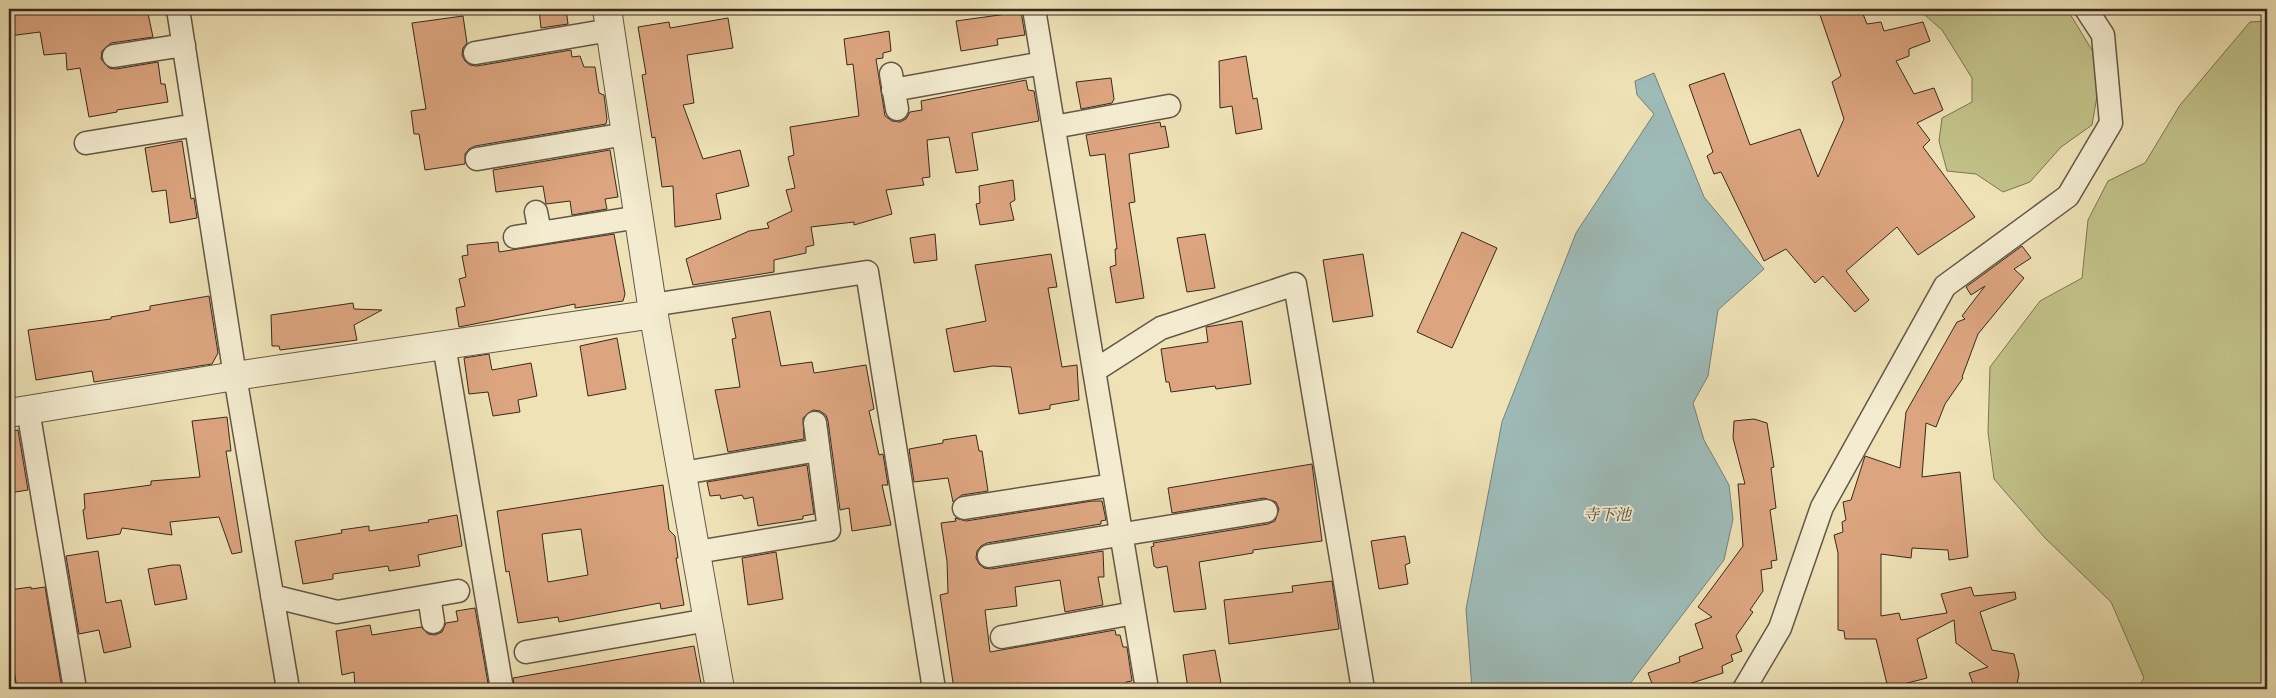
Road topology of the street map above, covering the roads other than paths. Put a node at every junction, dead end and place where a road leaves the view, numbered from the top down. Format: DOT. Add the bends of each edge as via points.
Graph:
graph roads {
  1 [pos="178,9"];
  2 [pos="1034,9"];
  3 [pos="2086,9"];
  4 [pos="609,20"];
  5 [pos="184,45"];
  6 [pos="475,53"];
  7 [pos="114,56"];
  8 [pos="1043,63"];
  9 [pos="894,91"];
  10 [pos="1169,106"];
  11 [pos="196,125"];
  12 [pos="1054,127"];
  13 [pos="626,134"];
  14 [pos="86,143"];
  15 [pos="477,159"];
  16 [pos="639,217"];
  17 [pos="515,237"];
  18 [pos="653,310"];
  19 [pos="444,345"];
  20 [pos="1094,371"];
  21 [pos="235,376"];
  22 [pos="19,411"];
  23 [pos="815,423"];
  24 [pos="818,450"];
  25 [pos="682,473"];
  26 [pos="1113,485"];
  27 [pos="964,508"];
  28 [pos="1266,511"];
  29 [pos="1121,535"];
  30 [pos="697,552"];
  31 [pos="989,556"];
  32 [pos="458,591"];
  33 [pos="272,596"];
  34 [pos="429,596"];
  35 [pos="1134,613"];
  36 [pos="708,620"];
  37 [pos="433,622"];
  38 [pos="1002,637"];
  39 [pos="526,652"];
  40 [pos="75,689"];
  41 [pos="288,689"];
  42 [pos="502,689"];
  43 [pos="720,689"];
  44 [pos="934,689"];
  45 [pos="1146,689"];
  46 [pos="1363,689"];
  47 [pos="1744,689"];
  1 -- 5 [label="street"];
  2 -- 8 [label="street"];
  3 -- 47 [label="street" via="2103,35 2111,124 2068,196 1945,286 1822,507 1780,628"];
  4 -- 6 [label="street"];
  4 -- 13 [label="street"];
  5 -- 7 [label="street"];
  5 -- 11 [label="street"];
  8 -- 9 [label="street"];
  8 -- 12 [label="street"];
  10 -- 12 [label="street"];
  11 -- 14 [label="street"];
  11 -- 21 [label="street"];
  12 -- 20 [label="street"];
  13 -- 15 [label="street"];
  13 -- 16 [label="street"];
  16 -- 17 [label="street" via="538,223"];
  16 -- 18 [label="street"];
  18 -- 19 [label="street"];
  18 -- 25 [label="street"];
  18 -- 44 [label="street" via="867,272"];
  19 -- 21 [label="street"];
  19 -- 42 [label="street"];
  20 -- 26 [label="street"];
  20 -- 46 [label="street" via="1161,328 1295,284"];
  21 -- 22 [label="street"];
  21 -- 33 [label="street"];
  22 -- 40 [label="street"];
  23 -- 24 [label="street"];
  24 -- 25 [label="street"];
  24 -- 30 [label="street" via="828,530"];
  25 -- 30 [label="street"];
  26 -- 27 [label="street"];
  26 -- 29 [label="street"];
  28 -- 29 [label="street"];
  29 -- 31 [label="street"];
  29 -- 35 [label="street"];
  30 -- 36 [label="street"];
  32 -- 34 [label="street"];
  33 -- 34 [label="street" via="337,612"];
  33 -- 41 [label="street"];
  34 -- 37 [label="street"];
  35 -- 38 [label="street"];
  35 -- 45 [label="street"];
  36 -- 39 [label="street"];
  36 -- 43 [label="street"];
}
